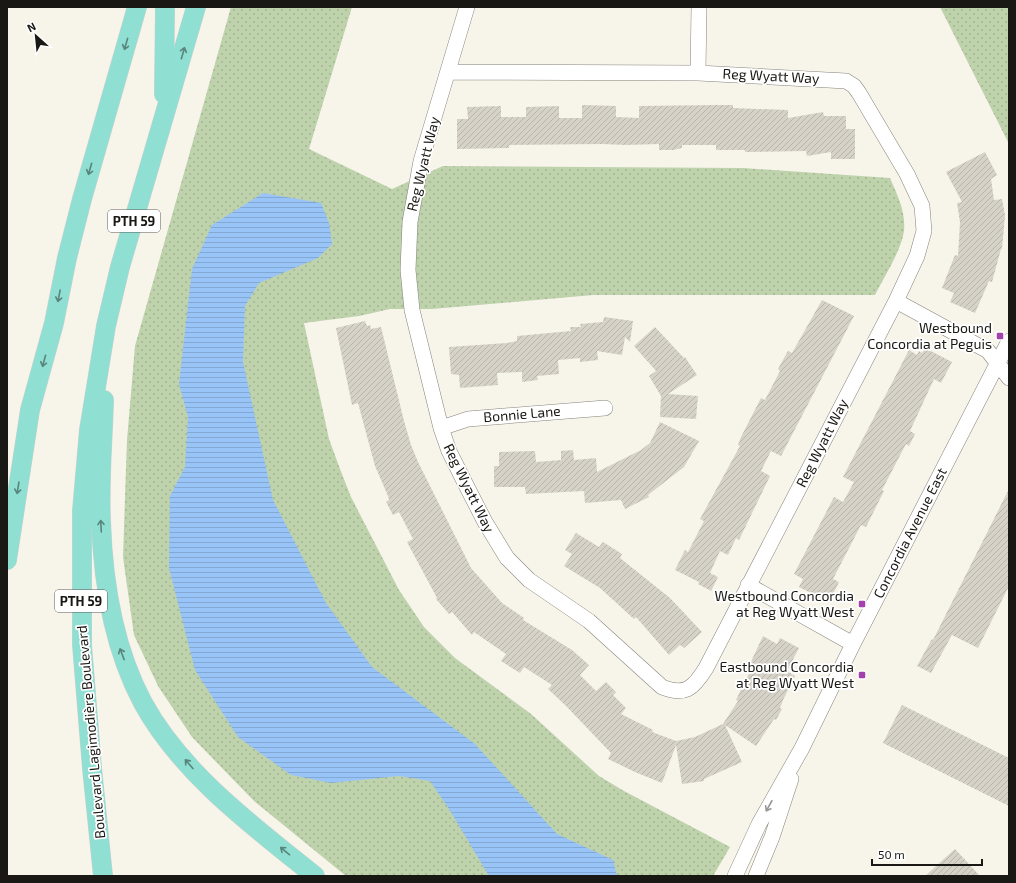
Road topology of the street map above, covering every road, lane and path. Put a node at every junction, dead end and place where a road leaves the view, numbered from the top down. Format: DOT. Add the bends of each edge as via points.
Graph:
graph roads {
  1 [pos="137,7"];
  2 [pos="165,7"];
  3 [pos="196,7"];
  4 [pos="467,7"];
  5 [pos="699,7"];
  6 [pos="448,72"];
  7 [pos="698,73"];
  8 [pos="164,118"];
  9 [pos="896,301"];
  10 [pos="106,326"];
  11 [pos="1009,341"];
  12 [pos="997,364"];
  13 [pos="1009,378"];
  14 [pos="605,408"];
  15 [pos="441,428"];
  16 [pos="7,560"];
  17 [pos="748,585"];
  18 [pos="853,644"];
  19 [pos="802,748"];
  20 [pos="103,876"];
  21 [pos="315,876"];
  22 [pos="735,876"];
  23 [pos="756,876"];
  1 -- 16 [label="main road, one-way" via="82,199 54,323 30,410"];
  2 -- 8 [label="main road, Boulevard Lagimodière Boulevard / PTH 59"];
  8 -- 3 [label="main road, Boulevard Lagimodière Boulevard / PTH 59, one-way"];
  4 -- 6 [label="street, Reg Wyatt Way"];
  5 -- 7 [label="street"];
  6 -- 7 [label="street, Reg Wyatt Way"];
  6 -- 15 [label="street, Reg Wyatt Way" via="421,161 410,222 408,269 412,310"];
  7 -- 9 [label="street, Reg Wyatt Way" via="838,79 854,86 907,174 922,206 924,231 917,256"];
  8 -- 10 [label="main road, Boulevard Lagimodière Boulevard / PTH 59" via="120,267"];
  9 -- 12 [label="street" via="988,351"];
  9 -- 17 [label="street, Reg Wyatt Way"];
  10 -- 20 [label="main road, Boulevard Lagimodière Boulevard / PTH 59" via="89,430 82,511 81,568 82,653"];
  21 -- 10 [label="main road, one-way" via="229,804 191,767 157,726 143,702 118,644 105,577 100,519"];
  11 -- 12 [label="street, Concordia Avenue East"];
  12 -- 13 [label="street"];
  12 -- 18 [label="street, Concordia Avenue East"];
  14 -- 15 [label="street, Bonnie Lane" via="468,419"];
  15 -- 17 [label="street, Reg Wyatt Way" via="466,486 507,558 529,580 589,621 662,687 675,692 689,689 700,678"];
  17 -- 18 [label="street"];
  18 -- 19 [label="street, Concordia Avenue East"];
  19 -- 22 [label="street, Concordia Avenue East, one-way" via="759,824"];
  19 -- 23 [label="street, Concordia Avenue East"];
}
